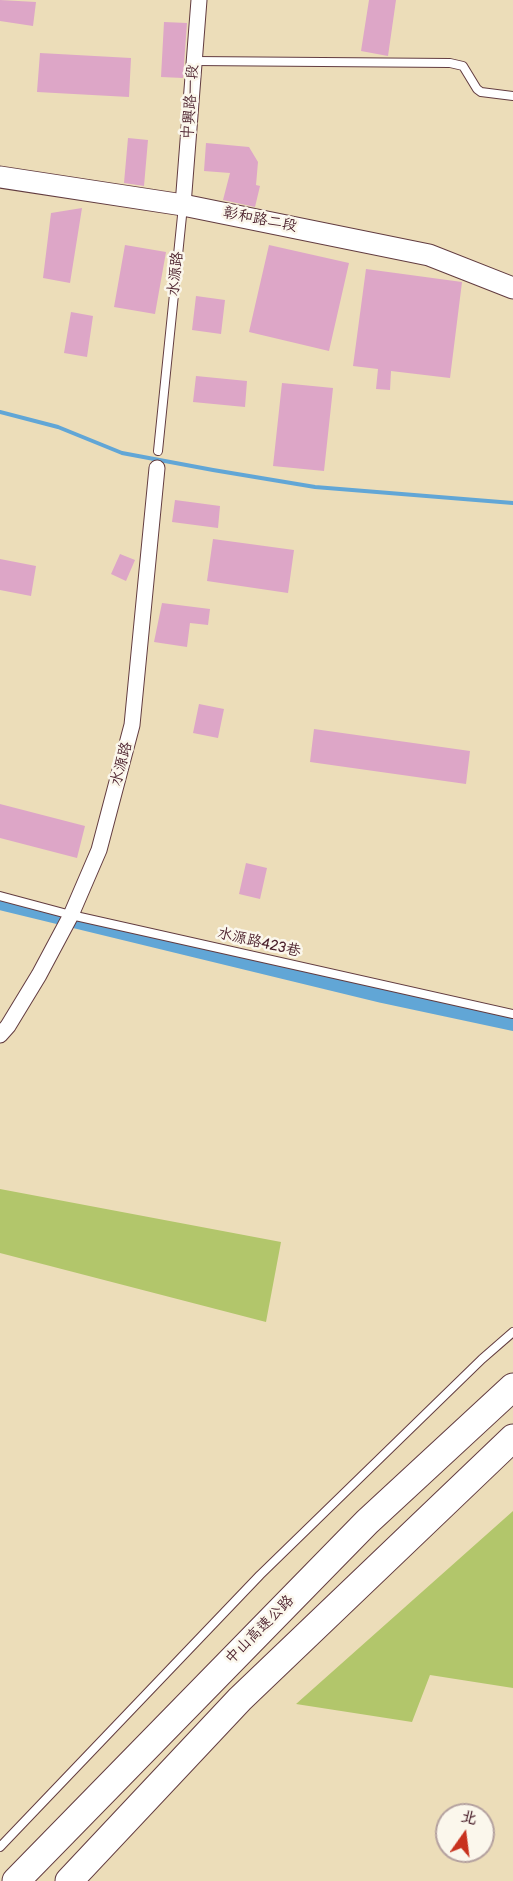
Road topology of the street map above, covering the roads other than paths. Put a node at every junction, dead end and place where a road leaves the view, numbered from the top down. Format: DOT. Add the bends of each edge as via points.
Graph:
graph roads {
  1 [pos="199,0"];
  2 [pos="194,62"];
  3 [pos="513,96"];
  4 [pos="0,177"];
  5 [pos="183,205"];
  6 [pos="513,288"];
  7 [pos="158,451"];
  8 [pos="157,468"];
  9 [pos="0,896"];
  10 [pos="71,915"];
  11 [pos="513,1014"];
  12 [pos="0,1035"];
  13 [pos="513,1332"];
  14 [pos="513,1387"];
  15 [pos="513,1438"];
  16 [pos="0,1847"];
  17 [pos="16,1881"];
  18 [pos="69,1881"];
  1 -- 2 [label="street, 中興路一段"];
  2 -- 3 [label="lane" via="450,63 463,66 482,92"];
  2 -- 5 [label="street, 中興路一段"];
  4 -- 5 [label="street, 彰和路二段"];
  5 -- 6 [label="street, 彰和路二段" via="429,255"];
  5 -- 7 [label="lane, 水源路"];
  8 -- 10 [label="street, 水源路" via="132,725 99,850"];
  9 -- 10 [label="lane, 水源路423巷"];
  10 -- 11 [label="lane, 水源路423巷"];
  10 -- 12 [label="street, 水源路" via="39,975"];
  13 -- 16 [label="lane" via="260,1575"];
  14 -- 17 [label="highway, 中山高速公路" via="367,1522"];
  15 -- 18 [label="highway" via="240,1699"];
}
